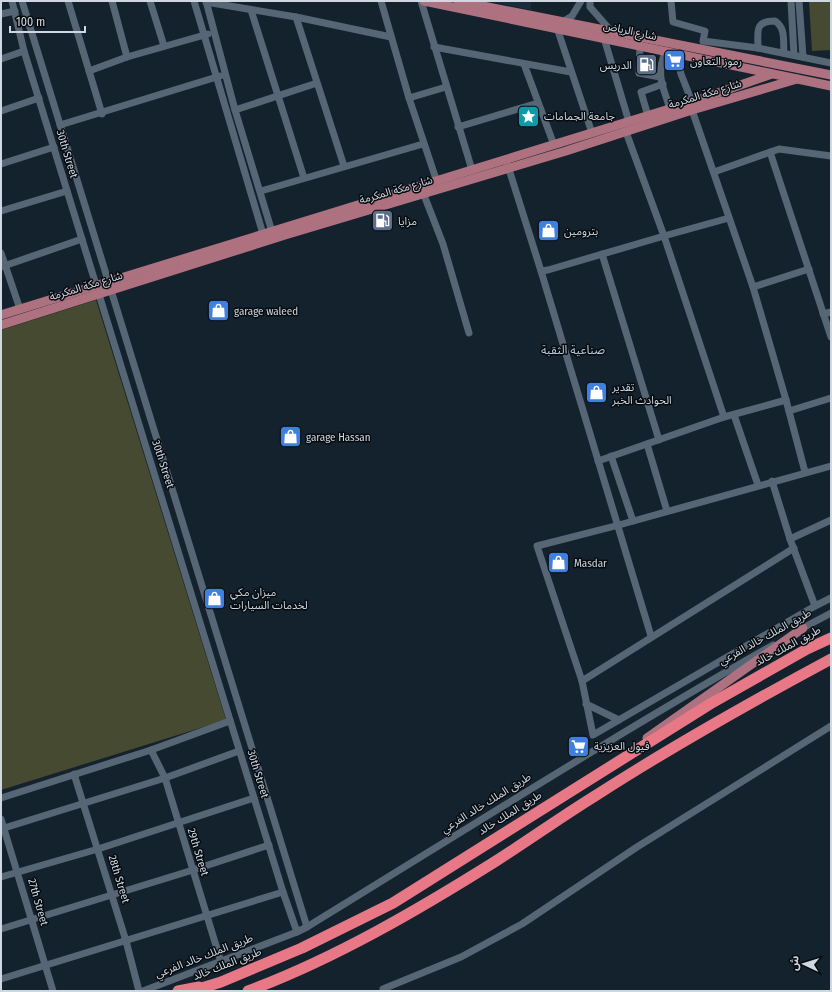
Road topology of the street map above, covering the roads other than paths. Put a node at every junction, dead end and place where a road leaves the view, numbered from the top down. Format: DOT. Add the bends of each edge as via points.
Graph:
graph roads {
  1 [pos="11,1"];
  2 [pos="22,1"];
  3 [pos="68,1"];
  4 [pos="112,1"];
  5 [pos="150,1"];
  6 [pos="194,1"];
  7 [pos="381,1"];
  8 [pos="421,1"];
  9 [pos="424,1"];
  10 [pos="458,1"];
  11 [pos="671,1"];
  12 [pos="791,1"];
  13 [pos="799,1"];
  14 [pos="206,2"];
  15 [pos="581,2"];
  16 [pos="590,2"];
  17 [pos="251,10"];
  18 [pos="15,11"];
  19 [pos="1,14"];
  20 [pos="296,17"];
  21 [pos="564,21"];
  22 [pos="557,28"];
  23 [pos="213,32"];
  24 [pos="612,32"];
  25 [pos="204,36"];
  26 [pos="391,37"];
  27 [pos="604,38"];
  28 [pos="640,45"];
  29 [pos="164,46"];
  30 [pos="434,47"];
  31 [pos="758,48"];
  32 [pos="24,51"];
  33 [pos="666,51"];
  34 [pos="676,53"];
  35 [pos="784,53"];
  36 [pos="794,55"];
  37 [pos="127,57"];
  38 [pos="712,57"];
  39 [pos="803,57"];
  40 [pos="1,59"];
  41 [pos="831,63"];
  42 [pos="524,64"];
  43 [pos="750,69"];
  44 [pos="89,71"];
  45 [pos="571,72"];
  46 [pos="772,74"];
  47 [pos="226,75"];
  48 [pos="831,75"];
  49 [pos="217,77"];
  50 [pos="797,79"];
  51 [pos="661,81"];
  52 [pos="753,81"];
  53 [pos="317,83"];
  54 [pos="831,86"];
  55 [pos="446,87"];
  56 [pos="279,96"];
  57 [pos="39,98"];
  58 [pos="409,98"];
  59 [pos="538,102"];
  60 [pos="692,106"];
  61 [pos="670,109"];
  62 [pos="235,110"];
  63 [pos="1,111"];
  64 [pos="102,114"];
  65 [pos="648,116"];
  66 [pos="629,122"];
  67 [pos="60,125"];
  68 [pos="458,127"];
  69 [pos="626,132"];
  70 [pos="593,136"];
  71 [pos="423,144"];
  72 [pos="554,145"];
  73 [pos="54,148"];
  74 [pos="770,152"];
  75 [pos="831,156"];
  76 [pos="1,164"];
  77 [pos="508,164"];
  78 [pos="344,166"];
  79 [pos="472,170"];
  80 [pos="714,172"];
  81 [pos="304,178"];
  82 [pos="437,182"];
  83 [pos="67,191"];
  84 [pos="261,191"];
  85 [pos="424,195"];
  86 [pos="1,211"];
  87 [pos="729,218"];
  88 [pos="263,234"];
  89 [pos="273,235"];
  90 [pos="664,236"];
  91 [pos="82,239"];
  92 [pos="1,253"];
  93 [pos="602,254"];
  94 [pos="3,267"];
  95 [pos="808,269"];
  96 [pos="540,271"];
  97 [pos="107,281"];
  98 [pos="96,285"];
  99 [pos="753,287"];
  100 [pos="110,291"];
  101 [pos="99,295"];
  102 [pos="20,309"];
  103 [pos="831,312"];
  104 [pos="823,314"];
  105 [pos="1,315"];
  106 [pos="1,325"];
  107 [pos="469,333"];
  108 [pos="831,337"];
  109 [pos="831,398"];
  110 [pos="786,400"];
  111 [pos="789,411"];
  112 [pos="734,415"];
  113 [pos="724,417"];
  114 [pos="659,440"];
  115 [pos="647,444"];
  116 [pos="611,456"];
  117 [pos="598,461"];
  118 [pos="831,466"];
  119 [pos="805,472"];
  120 [pos="772,481"];
  121 [pos="758,485"];
  122 [pos="667,511"];
  123 [pos="831,520"];
  124 [pos="633,521"];
  125 [pos="619,525"];
  126 [pos="790,538"];
  127 [pos="794,548"];
  128 [pos="831,598"];
  129 [pos="815,606"];
  130 [pos="831,613"];
  131 [pos="802,628"];
  132 [pos="651,636"];
  133 [pos="831,638"];
  134 [pos="831,660"];
  135 [pos="582,681"];
  136 [pos="586,704"];
  137 [pos="619,720"];
  138 [pos="230,722"];
  139 [pos="831,726"];
  140 [pos="593,735"];
  141 [pos="151,750"];
  142 [pos="594,750"];
  143 [pos="239,751"];
  144 [pos="74,774"];
  145 [pos="165,778"];
  146 [pos="591,779"];
  147 [pos="1,798"];
  148 [pos="254,798"];
  149 [pos="82,802"];
  150 [pos="1,819"];
  151 [pos="178,823"];
  152 [pos="2,828"];
  153 [pos="269,845"];
  154 [pos="98,849"];
  155 [pos="193,870"];
  156 [pos="18,872"];
  157 [pos="1,877"];
  158 [pos="283,892"];
  159 [pos="112,894"];
  160 [pos="207,916"];
  161 [pos="31,919"];
  162 [pos="307,927"];
  163 [pos="1,929"];
  164 [pos="297,932"];
  165 [pos="126,941"];
  166 [pos="221,962"];
  167 [pos="45,966"];
  168 [pos="1,979"];
  169 [pos="221,982"];
  170 [pos="383,989"];
  171 [pos="53,991"];
  172 [pos="139,991"];
  173 [pos="143,991"];
  174 [pos="178,991"];
  175 [pos="192,991"];
  176 [pos="248,991"];
  1 -- 18 [label="street, 30th Street"];
  2 -- 67 [label="street, 30th Street"];
  3 -- 44 [label="street"];
  4 -- 37 [label="street"];
  5 -- 29 [label="street"];
  6 -- 25 [label="street"];
  7 -- 26 [label="street"];
  8 -- 30 [label="street"];
  9 -- 22 [label="main road, شارع الرياض"];
  10 -- 21 [label="main road, شارع الرياض"];
  11 -- 31 [label="street" via="673,22 705,31 703,41"];
  12 -- 36 [label="street"];
  13 -- 39 [label="street"];
  14 -- 17 [label="street"];
  14 -- 23 [label="street"];
  15 -- 16 [label="street"];
  15 -- 21 [label="street" via="572,16"];
  16 -- 24 [label="street" via="590,7"];
  17 -- 20 [label="street"];
  17 -- 56 [label="street"];
  18 -- 19 [label="street"];
  18 -- 32 [label="street, 30th Street"];
  20 -- 26 [label="street"];
  20 -- 53 [label="street"];
  21 -- 24 [label="main road, شارع الرياض"];
  22 -- 27 [label="main road, شارع الرياض"];
  22 -- 45 [label="street"];
  23 -- 25 [label="street"];
  23 -- 47 [label="street"];
  24 -- 38 [label="main road, شارع الرياض"];
  25 -- 29 [label="street"];
  25 -- 49 [label="street"];
  26 -- 58 [label="street"];
  27 -- 28 [label="main road, شارع الرياض"];
  27 -- 66 [label="street"];
  28 -- 33 [label="main road, شارع الرياض"];
  28 -- 51 [label="street" via="639,73"];
  29 -- 37 [label="street"];
  30 -- 42 [label="street"];
  30 -- 55 [label="street"];
  31 -- 35 [label="street"];
  31 -- 35 [label="street" via="759,26 775,21 783,29"];
  32 -- 40 [label="street"];
  32 -- 57 [label="street, 30th Street"];
  33 -- 34 [label="main road, شارع الرياض"];
  33 -- 51 [label="street" via="659,68"];
  34 -- 38 [label="main road, شارع الرياض"];
  34 -- 60 [label="street"];
  35 -- 36 [label="street"];
  36 -- 39 [label="street"];
  37 -- 44 [label="street"];
  38 -- 43 [label="main road, شارع الرياض"];
  38 -- 48 [label="main road, شارع الرياض"];
  39 -- 41 [label="street"];
  42 -- 45 [label="street"];
  42 -- 59 [label="street"];
  43 -- 46 [label="main road, شارع الرياض"];
  43 -- 52 [label="main road"];
  44 -- 64 [label="street"];
  45 -- 70 [label="street"];
  46 -- 50 [label="main road, شارع الرياض"];
  46 -- 52 [label="main road, شارع مكة المكرمة"];
  47 -- 49 [label="street"];
  47 -- 62 [label="street"];
  49 -- 64 [label="street"];
  49 -- 88 [label="street"];
  50 -- 54 [label="main road, شارع الرياض"];
  50 -- 60 [label="main road, شارع مكة المكرمة"];
  51 -- 61 [label="street"];
  51 -- 65 [label="street" via="641,92"];
  52 -- 60 [label="main road, شارع مكة المكرمة"];
  53 -- 56 [label="street"];
  53 -- 78 [label="street"];
  55 -- 58 [label="street"];
  55 -- 68 [label="street"];
  56 -- 62 [label="street"];
  56 -- 81 [label="street"];
  57 -- 63 [label="street"];
  57 -- 73 [label="street, 30th Street"];
  58 -- 71 [label="street"];
  59 -- 68 [label="street"];
  59 -- 72 [label="street"];
  60 -- 61 [label="main road, شارع مكة المكرمة"];
  60 -- 69 [label="main road, شارع مكة المكرمة"];
  60 -- 80 [label="street"];
  61 -- 65 [label="main road, شارع مكة المكرمة"];
  62 -- 84 [label="street"];
  64 -- 67 [label="street"];
  65 -- 66 [label="main road, شارع مكة المكرمة"];
  66 -- 70 [label="main road, شارع مكة المكرمة"];
  67 -- 97 [label="street, 30th Street"];
  68 -- 79 [label="street"];
  69 -- 70 [label="main road, شارع مكة المكرمة"];
  69 -- 90 [label="street"];
  70 -- 72 [label="main road, شارع مكة المكرمة"];
  70 -- 77 [label="main road, شارع مكة المكرمة"];
  71 -- 78 [label="street"];
  71 -- 82 [label="street"];
  72 -- 77 [label="main road, شارع مكة المكرمة"];
  73 -- 76 [label="street"];
  73 -- 83 [label="street, 30th Street"];
  74 -- 75 [label="street" via="778,150"];
  74 -- 80 [label="street"];
  74 -- 95 [label="street"];
  77 -- 79 [label="main road, شارع مكة المكرمة"];
  77 -- 85 [label="main road, شارع مكة المكرمة"];
  77 -- 96 [label="street"];
  78 -- 81 [label="street"];
  79 -- 82 [label="main road, شارع مكة المكرمة"];
  80 -- 87 [label="street"];
  81 -- 84 [label="street"];
  82 -- 89 [label="main road, شارع مكة المكرمة"];
  83 -- 86 [label="street"];
  83 -- 91 [label="street, 30th Street"];
  84 -- 89 [label="street"];
  85 -- 89 [label="main road, شارع مكة المكرمة"];
  85 -- 107 [label="street" via="443,244"];
  87 -- 90 [label="street"];
  87 -- 99 [label="street"];
  88 -- 89 [label="main road, شارع مكة المكرمة"];
  88 -- 97 [label="main road, شارع مكة المكرمة"];
  89 -- 100 [label="main road, شارع مكة المكرمة"];
  90 -- 93 [label="street"];
  90 -- 113 [label="street"];
  91 -- 94 [label="street"];
  91 -- 98 [label="street, 30th Street"];
  92 -- 94 [label="street"];
  93 -- 96 [label="street"];
  93 -- 114 [label="street"];
  94 -- 102 [label="street"];
  95 -- 99 [label="street"];
  95 -- 104 [label="street"];
  96 -- 117 [label="street"];
  97 -- 98 [label="main road, شارع مكة المكرمة"];
  97 -- 100 [label="street, 30th Street"];
  98 -- 101 [label="street, 30th Street"];
  98 -- 102 [label="main road, شارع مكة المكرمة"];
  99 -- 110 [label="street"];
  100 -- 101 [label="main road, شارع مكة المكرمة"];
  100 -- 162 [label="street, 30th Street"];
  101 -- 106 [label="main road, شارع مكة المكرمة"];
  101 -- 138 [label="street, 30th Street"];
  102 -- 105 [label="main road, شارع مكة المكرمة"];
  103 -- 104 [label="street"];
  104 -- 108 [label="street"];
  109 -- 111 [label="street"];
  110 -- 111 [label="street"];
  110 -- 112 [label="street"];
  111 -- 119 [label="street"];
  112 -- 113 [label="street"];
  112 -- 121 [label="street"];
  113 -- 114 [label="street"];
  114 -- 115 [label="street"];
  115 -- 116 [label="street"];
  115 -- 122 [label="street"];
  116 -- 117 [label="street"];
  116 -- 124 [label="street"];
  117 -- 125 [label="street"];
  118 -- 119 [label="street"];
  119 -- 120 [label="street"];
  120 -- 121 [label="street"];
  120 -- 126 [label="street"];
  121 -- 122 [label="street"];
  122 -- 124 [label="street"];
  123 -- 126 [label="street"];
  124 -- 125 [label="street"];
  125 -- 132 [label="street"];
  125 -- 135 [label="street" via="536,546"];
  126 -- 127 [label="street"];
  127 -- 129 [label="street"];
  127 -- 132 [label="street"];
  128 -- 129 [label="street"];
  129 -- 137 [label="street"];
  130 -- 131 [label="street, طريق الملك خالد الفرعي"];
  131 -- 142 [label="street, طريق الملك خالد الفرعي"];
  131 -- 146 [label="main road"];
  132 -- 135 [label="street"];
  133 -- 146 [label="highway, طريق الملك خالد" via="710,704"];
  134 -- 176 [label="highway" via="721,720 402,918 308,966"];
  135 -- 136 [label="street"];
  136 -- 137 [label="street"];
  136 -- 140 [label="street"];
  137 -- 140 [label="street"];
  138 -- 141 [label="street"];
  138 -- 143 [label="street, 30th Street"];
  139 -- 170 [label="street" via="637,847 522,924 461,957"];
  140 -- 142 [label="street"];
  141 -- 144 [label="street"];
  141 -- 145 [label="street, 29th Street"];
  142 -- 162 [label="street, طريق الملك خالد الفرعي"];
  143 -- 145 [label="street"];
  143 -- 148 [label="street, 30th Street"];
  144 -- 147 [label="street"];
  144 -- 149 [label="street, 28th Street"];
  145 -- 149 [label="street"];
  145 -- 151 [label="street, 29th Street"];
  146 -- 169 [label="highway, طريق الملك خالد" via="392,902 302,948"];
  148 -- 151 [label="street"];
  148 -- 153 [label="street, 30th Street"];
  149 -- 152 [label="street"];
  149 -- 154 [label="street, 28th Street"];
  150 -- 152 [label="street, 27th Street"];
  151 -- 154 [label="street"];
  151 -- 155 [label="street, 29th Street"];
  152 -- 156 [label="street, 27th Street"];
  153 -- 155 [label="street"];
  153 -- 158 [label="street, 30th Street"];
  154 -- 156 [label="street"];
  154 -- 159 [label="street, 28th Street"];
  155 -- 159 [label="street"];
  155 -- 160 [label="street, 29th Street"];
  156 -- 157 [label="street"];
  156 -- 161 [label="street, 27th Street"];
  158 -- 160 [label="street"];
  158 -- 164 [label="street, 30th Street"];
  159 -- 161 [label="street"];
  159 -- 165 [label="street, 28th Street"];
  160 -- 165 [label="street"];
  160 -- 166 [label="street, 29th Street"];
  161 -- 163 [label="street"];
  161 -- 167 [label="street, 27th Street"];
  162 -- 164 [label="street, طريق الملك خالد الفرعي"];
  164 -- 166 [label="street, طريق الملك خالد الفرعي"];
  165 -- 167 [label="street"];
  165 -- 172 [label="street, 28th Street"];
  166 -- 173 [label="street, طريق الملك خالد الفرعي"];
  167 -- 168 [label="street"];
  167 -- 171 [label="street, 27th Street"];
  169 -- 174 [label="highway"];
  169 -- 175 [label="highway, طريق الملك خالد"];
}
